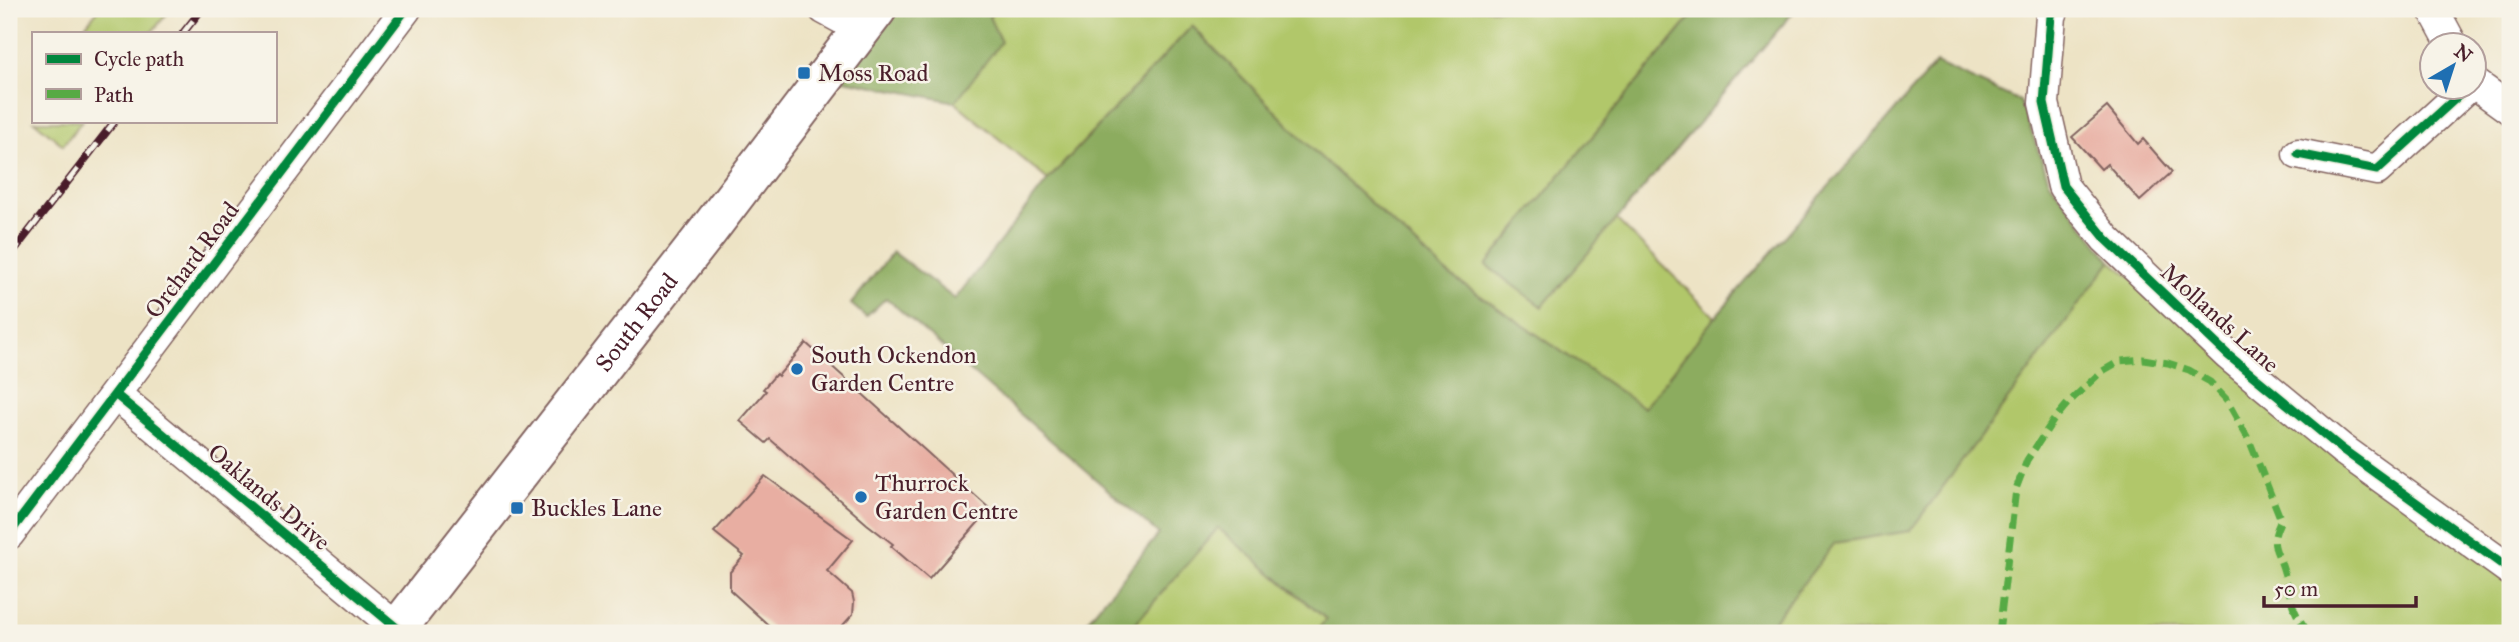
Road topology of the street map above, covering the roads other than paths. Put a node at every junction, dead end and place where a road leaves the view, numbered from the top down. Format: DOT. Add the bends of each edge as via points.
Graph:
graph roads {
  1 [pos="407,9"];
  2 [pos="824,9"];
  3 [pos="2054,9"];
  4 [pos="2433,9"];
  5 [pos="869,19"];
  6 [pos="2445,32"];
  7 [pos="2488,94"];
  8 [pos="2452,102"];
  9 [pos="2510,109"];
  10 [pos="2298,154"];
  11 [pos="116,394"];
  12 [pos="9,534"];
  13 [pos="2510,570"];
  14 [pos="396,631"];
  1 -- 11 [label="street, Orchard Road"];
  2 -- 5 [label="street"];
  3 -- 13 [label="street, Mollands Lane" via="2044,103 2063,186 2106,239 2228,355 2342,449"];
  4 -- 6 [label="street"];
  5 -- 14 [label="main road, South Road"];
  7 -- 9 [label="street"];
  8 -- 10 [label="street" via="2377,170"];
  11 -- 12 [label="street, Orchard Road"];
  11 -- 14 [label="street, Oaklands Drive"];
}
